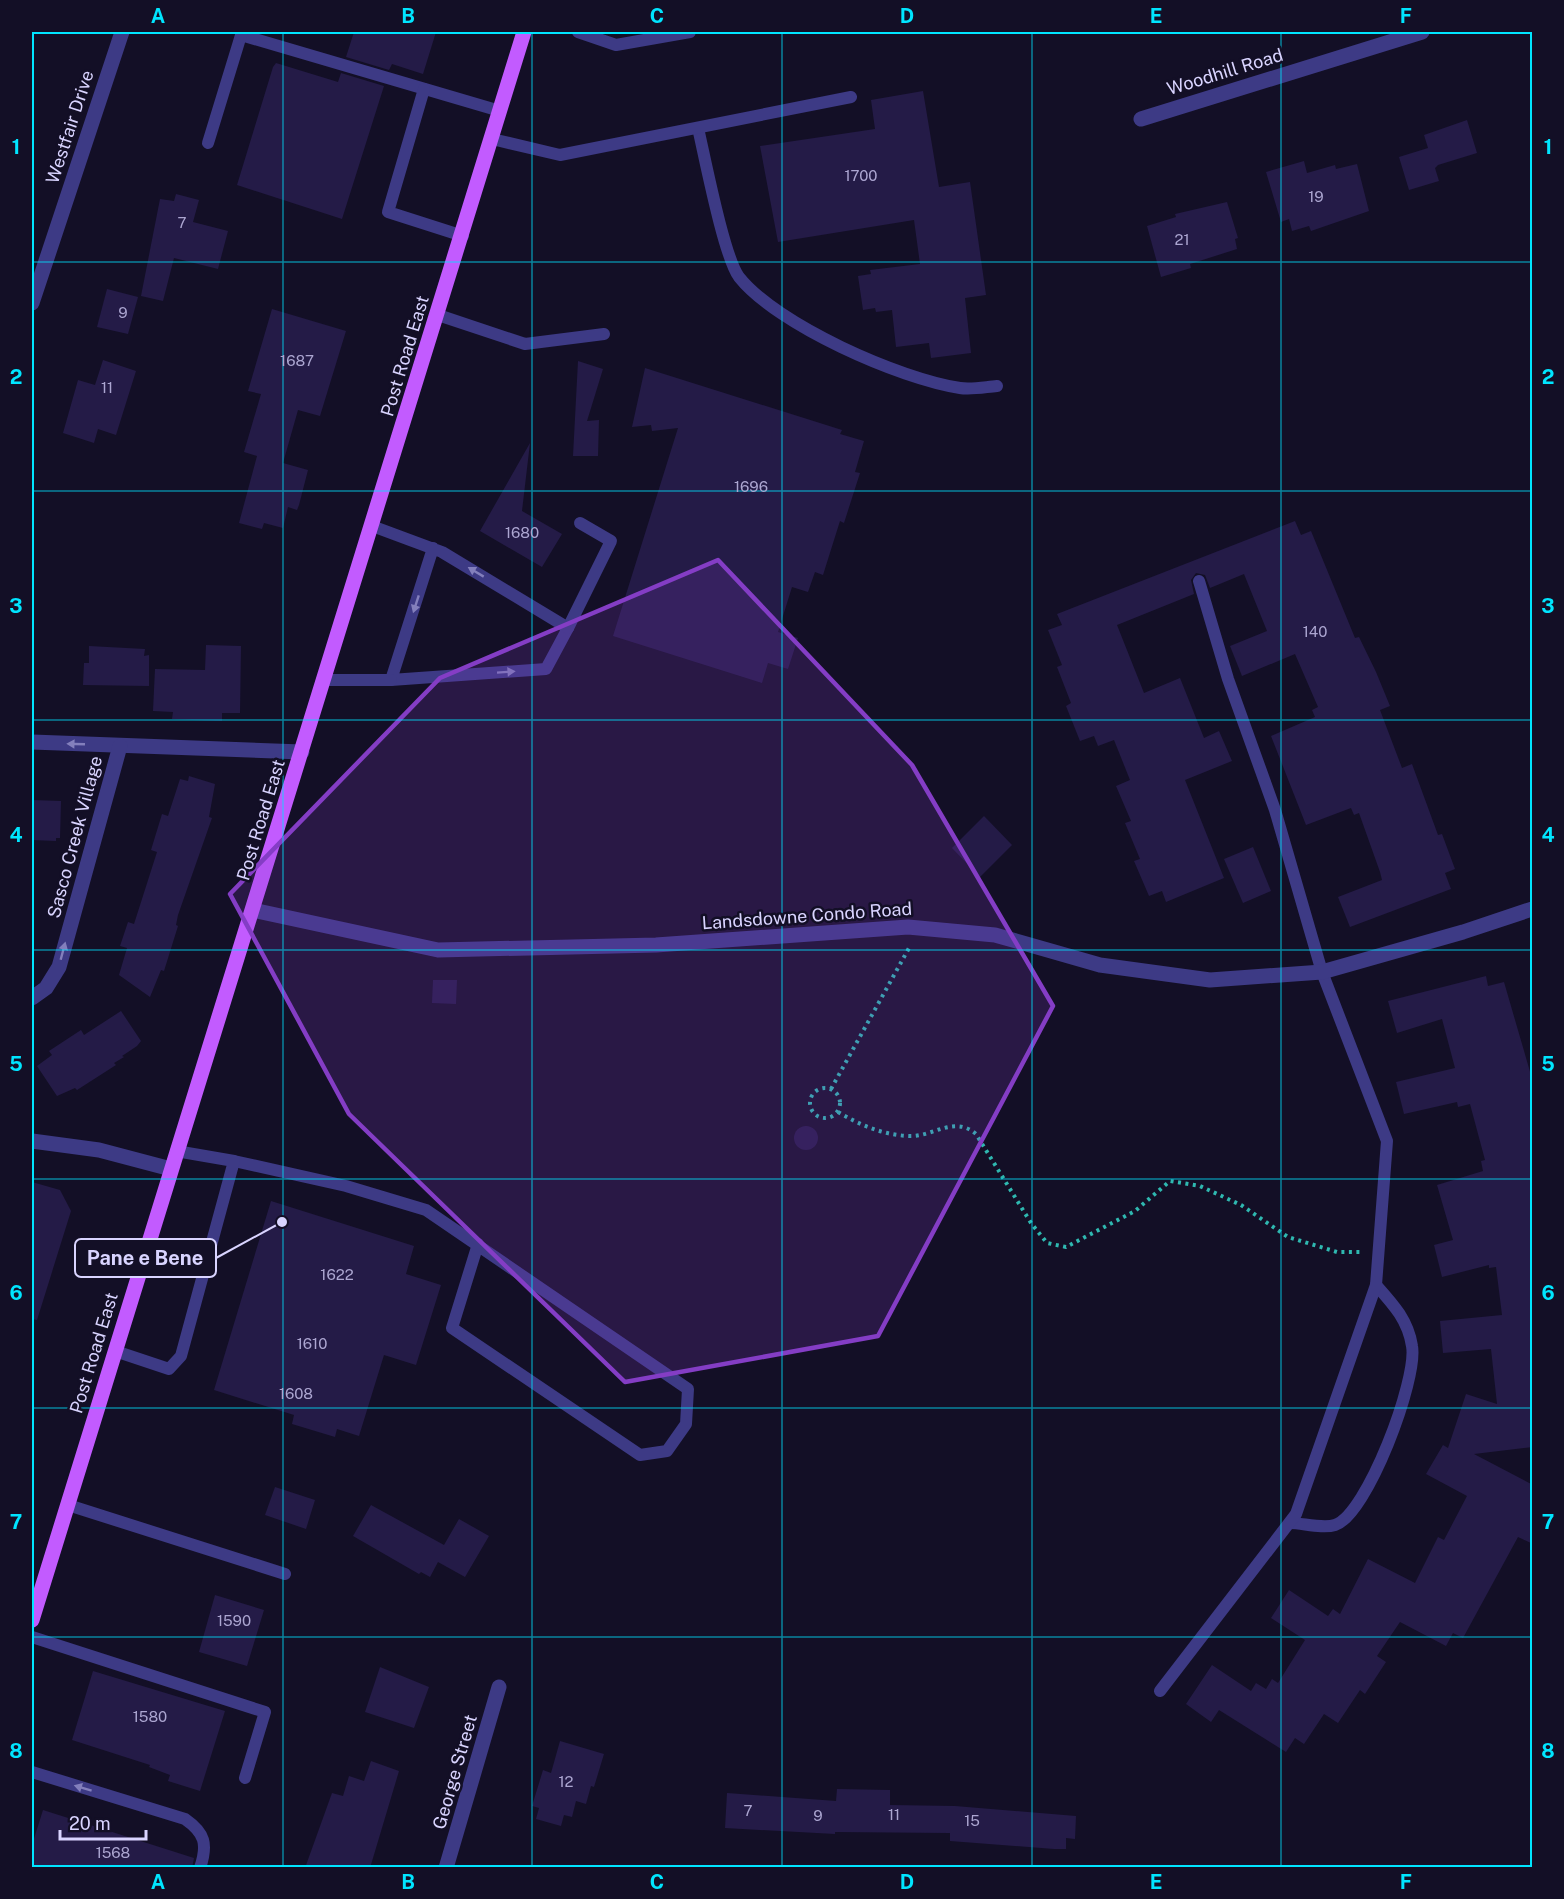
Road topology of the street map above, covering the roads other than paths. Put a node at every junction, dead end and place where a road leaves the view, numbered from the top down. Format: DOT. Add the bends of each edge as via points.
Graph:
graph roads {
  1 [pos="122,32"];
  2 [pos="524,32"];
  3 [pos="578,32"];
  4 [pos="690,32"];
  5 [pos="1422,32"];
  6 [pos="242,33"];
  7 [pos="424,89"];
  8 [pos="851,97"];
  9 [pos="500,111"];
  10 [pos="1141,119"];
  11 [pos="698,128"];
  12 [pos="492,139"];
  13 [pos="208,143"];
  14 [pos="463,236"];
  15 [pos="32,303"];
  16 [pos="438,315"];
  17 [pos="604,334"];
  18 [pos="996,386"];
  19 [pos="580,523"];
  20 [pos="372,526"];
  21 [pos="434,548"];
  22 [pos="1199,581"];
  23 [pos="568,628"];
  24 [pos="325,680"];
  25 [pos="391,680"];
  26 [pos="32,742"];
  27 [pos="120,746"];
  28 [pos="302,752"];
  29 [pos="1533,909"];
  30 [pos="253,910"];
  31 [pos="1322,972"];
  32 [pos="32,998"];
  33 [pos="32,1141"];
  34 [pos="176,1151"];
  35 [pos="234,1161"];
  36 [pos="171,1169"];
  37 [pos="478,1244"];
  38 [pos="1376,1284"];
  39 [pos="115,1351"];
  40 [pos="68,1505"];
  41 [pos="1290,1522"];
  42 [pos="285,1574"];
  43 [pos="32,1620"];
  44 [pos="32,1637"];
  45 [pos="499,1687"];
  46 [pos="1160,1691"];
  47 [pos="32,1772"];
  48 [pos="245,1778"];
  49 [pos="200,1868"];
  50 [pos="446,1868"];
  1 -- 15 [label="street, Westfair Drive"];
  2 -- 9 [label="main road, Post Road East"];
  3 -- 4 [label="lane" via="616,45"];
  5 -- 10 [label="street, Woodhill Road"];
  6 -- 7 [label="lane"];
  6 -- 13 [label="lane"];
  7 -- 9 [label="lane"];
  7 -- 14 [label="lane" via="388,212"];
  8 -- 11 [label="lane"];
  9 -- 12 [label="main road, Post Road East"];
  11 -- 12 [label="lane" via="560,154"];
  11 -- 18 [label="lane" via="738,276 782,314 886,368 962,389"];
  12 -- 14 [label="main road, Post Road East"];
  14 -- 16 [label="main road, Post Road East"];
  16 -- 17 [label="lane" via="525,344"];
  16 -- 20 [label="main road, Post Road East"];
  19 -- 23 [label="lane" via="611,541"];
  20 -- 21 [label="lane"];
  20 -- 24 [label="main road, Post Road East"];
  23 -- 21 [label="lane, one-way"];
  21 -- 25 [label="lane, one-way"];
  22 -- 31 [label="lane" via="1228,679 1275,810"];
  25 -- 23 [label="lane, one-way" via="546,669"];
  24 -- 25 [label="lane"];
  24 -- 28 [label="main road, Post Road East"];
  27 -- 26 [label="street, Sasco Creek Village, one-way"];
  27 -- 28 [label="street, Sasco Creek Village"];
  32 -- 27 [label="street, Sasco Creek Village, one-way" via="46,988 59,967"];
  28 -- 30 [label="main road, Post Road East"];
  29 -- 31 [label="street, Landsdowne Condo Road"];
  30 -- 31 [label="street, Landsdowne Condo Road" via="438,950 656,945 908,927 995,935 1100,965 1210,980"];
  30 -- 34 [label="main road, Post Road East"];
  31 -- 38 [label="lane" via="1388,1141"];
  33 -- 36 [label="street" via="99,1150"];
  34 -- 35 [label="lane"];
  34 -- 36 [label="main road, Post Road East"];
  35 -- 37 [label="lane" via="346,1186 426,1210"];
  35 -- 39 [label="lane" via="181,1356 169,1369"];
  36 -- 39 [label="main road, Post Road East"];
  37 -- 37 [label="lane" via="688,1389 686,1424 667,1451 640,1455 452,1328"];
  38 -- 41 [label="lane"];
  38 -- 41 [label="lane" via="1403,1316 1409,1332 1413,1348 1411,1381 1375,1474 1352,1515 1334,1525"];
  39 -- 40 [label="main road, Post Road East"];
  40 -- 42 [label="lane"];
  40 -- 43 [label="main road, Post Road East"];
  41 -- 46 [label="lane"];
  44 -- 48 [label="lane" via="265,1712"];
  45 -- 50 [label="street, George Street"];
  49 -- 47 [label="lane, one-way" via="204,1842 200,1829 184,1819"];
}
